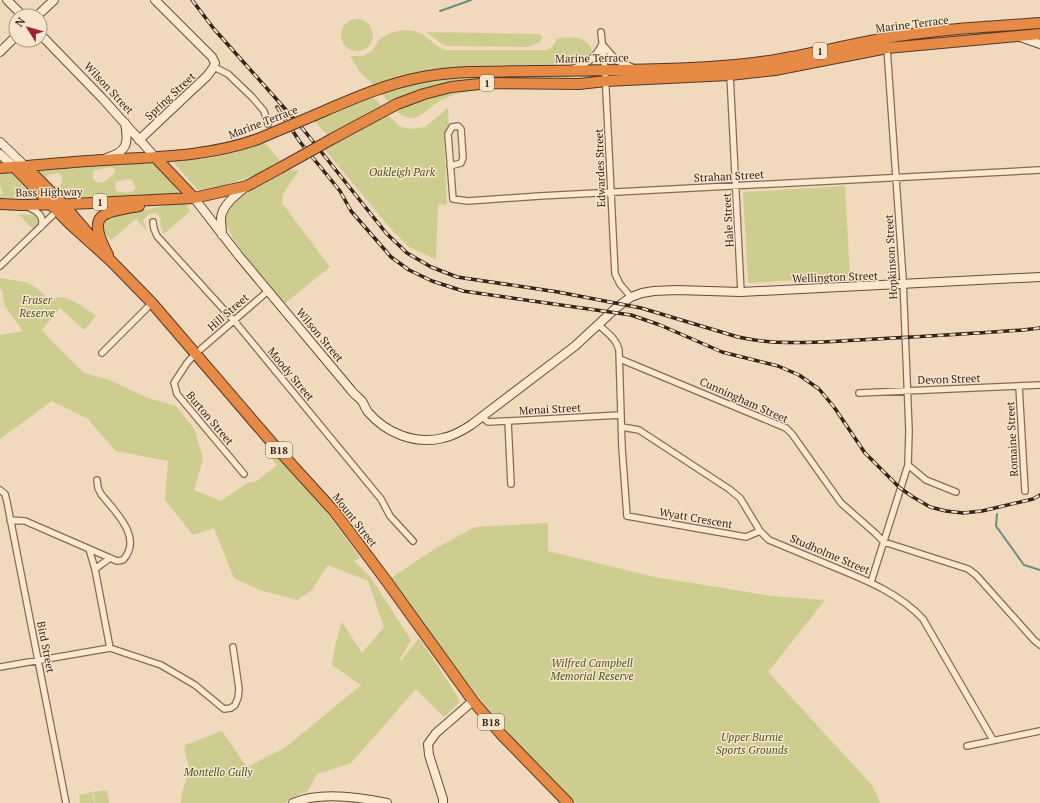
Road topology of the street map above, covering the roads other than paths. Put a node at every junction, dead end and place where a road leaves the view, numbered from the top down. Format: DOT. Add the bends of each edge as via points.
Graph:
graph roads {
  1 [pos="7,0"];
  2 [pos="54,0"];
  3 [pos="155,0"];
  4 [pos="15,8"];
  5 [pos="46,8"];
  6 [pos="1040,23"];
  7 [pos="601,32"];
  8 [pos="1040,34"];
  9 [pos="1020,37"];
  10 [pos="48,42"];
  11 [pos="602,43"];
  12 [pos="8,44"];
  13 [pos="1040,44"];
  14 [pos="887,48"];
  15 [pos="0,52"];
  16 [pos="212,57"];
  17 [pos="214,67"];
  18 [pos="636,69"];
  19 [pos="605,70"];
  20 [pos="561,71"];
  21 [pos="730,76"];
  22 [pos="232,77"];
  23 [pos="606,81"];
  24 [pos="124,123"];
  25 [pos="268,124"];
  26 [pos="139,140"];
  27 [pos="0,142"];
  28 [pos="0,154"];
  29 [pos="155,157"];
  30 [pos="100,160"];
  31 [pos="25,166"];
  32 [pos="450,166"];
  33 [pos="14,167"];
  34 [pos="0,168"];
  35 [pos="1040,170"];
  36 [pos="896,177"];
  37 [pos="736,185"];
  38 [pos="247,186"];
  39 [pos="610,192"];
  40 [pos="194,198"];
  41 [pos="175,199"];
  42 [pos="0,204"];
  43 [pos="21,205"];
  44 [pos="57,206"];
  45 [pos="153,222"];
  46 [pos="41,227"];
  47 [pos="222,235"];
  48 [pos="111,261"];
  49 [pos="0,266"];
  50 [pos="1040,277"];
  51 [pos="903,285"];
  52 [pos="268,291"];
  53 [pos="741,292"];
  54 [pos="631,297"];
  55 [pos="152,303"];
  56 [pos="233,321"];
  57 [pos="598,325"];
  58 [pos="198,351"];
  59 [pos="102,353"];
  60 [pos="620,360"];
  61 [pos="1040,385"];
  62 [pos="1019,386"];
  63 [pos="908,390"];
  64 [pos="859,393"];
  65 [pos="621,415"];
  66 [pos="482,417"];
  67 [pos="508,422"];
  68 [pos="622,427"];
  69 [pos="908,465"];
  70 [pos="244,474"];
  71 [pos="97,480"];
  72 [pos="511,484"];
  73 [pos="1024,491"];
  74 [pos="2,492"];
  75 [pos="956,492"];
  76 [pos="10,520"];
  77 [pos="760,531"];
  78 [pos="413,541"];
  79 [pos="884,542"];
  80 [pos="89,549"];
  81 [pos="110,558"];
  82 [pos="95,569"];
  83 [pos="871,582"];
  84 [pos="1040,645"];
  85 [pos="232,647"];
  86 [pos="110,648"];
  87 [pos="38,660"];
  88 [pos="0,667"];
  89 [pos="473,701"];
  90 [pos="1040,731"];
  91 [pos="993,740"];
  92 [pos="968,746"];
  93 [pos="382,802"];
  94 [pos="66,803"];
  95 [pos="293,803"];
  96 [pos="443,803"];
  97 [pos="568,803"];
  1 -- 4 [label="street"];
  2 -- 5 [label="street"];
  3 -- 16 [label="street"];
  6 -- 18 [label="highway, Marine Terrace / 1" via="887,38 791,57 723,66"];
  7 -- 11 [label="street, Edwardes Street"];
  8 -- 9 [label="highway, Marine Terrace / 1"];
  9 -- 13 [label="street"];
  9 -- 14 [label="highway, Marine Terrace / 1"];
  10 -- 24 [label="street, Wilson Street"];
  11 -- 18 [label="street" via="617,61"];
  11 -- 19 [label="street, Edwardes Street"];
  11 -- 20 [label="street" via="598,54 592,60 576,68"];
  12 -- 15 [label="street"];
  14 -- 21 [label="highway, Marine Terrace / 1"];
  14 -- 36 [label="street, Hopkinson Street"];
  16 -- 17 [label="street"];
  16 -- 22 [label="street"];
  17 -- 22 [label="street, Marine Terrace"];
  17 -- 26 [label="street, Spring Street"];
  18 -- 19 [label="highway, Marine Terrace / 1"];
  19 -- 20 [label="highway, Marine Terrace / 1"];
  19 -- 23 [label="street, Edwardes Street"];
  20 -- 29 [label="highway, Marine Terrace / 1, bridge" via="460,72 423,77 385,86 237,147"];
  21 -- 23 [label="highway, Marine Terrace / 1"];
  21 -- 37 [label="street, Hale Street"];
  22 -- 25 [label="street, Marine Terrace" via="262,108"];
  23 -- 38 [label="highway, Marine Terrace / 1, bridge" via="579,84 490,83 452,87 424,94 397,104"];
  23 -- 39 [label="street, Edwardes Street"];
  24 -- 26 [label="street, Wilson Street"];
  24 -- 30 [label="street" via="127,136 125,147 116,155"];
  26 -- 29 [label="street, Wilson Street"];
  27 -- 31 [label="street, Mount Street"];
  28 -- 33 [label="street, Mount Street"];
  29 -- 30 [label="highway, 1"];
  29 -- 40 [label="highway, Wilson Street"];
  30 -- 31 [label="highway, 1"];
  31 -- 33 [label="highway"];
  31 -- 44 [label="highway, Mount Street / B18"];
  32 -- 32 [label="street, Strahan Street" via="461,163 463,158 461,129 458,126 452,127 448,134"];
  32 -- 39 [label="street, Strahan Street" via="453,199 468,201"];
  33 -- 34 [label="highway"];
  33 -- 44 [label="highway, Mount Street / B18"];
  35 -- 36 [label="street, Strahan Street"];
  36 -- 37 [label="street, Strahan Street"];
  36 -- 51 [label="street, Hopkinson Street"];
  37 -- 39 [label="street, Strahan Street"];
  37 -- 53 [label="street, Hale Street"];
  38 -- 40 [label="highway, Marine Terrace / 1"];
  38 -- 47 [label="street" via="232,199 222,213"];
  39 -- 54 [label="street, Edwardes Street" via="615,274"];
  40 -- 41 [label="highway, Bass Highway / 1"];
  40 -- 47 [label="street, Wilson Street"];
  41 -- 44 [label="highway, Bass Highway / 1"];
  41 -- 48 [label="highway" via="114,210 101,217 98,222 98,234"];
  42 -- 43 [label="highway, Bass Highway"];
  43 -- 44 [label="highway, Bass Highway"];
  43 -- 46 [label="street" via="39,213 43,221"];
  44 -- 46 [label="street"];
  44 -- 48 [label="highway, Mount Street / B18" via="80,234"];
  45 -- 56 [label="street, Moody Street" via="158,236"];
  46 -- 49 [label="street"];
  47 -- 52 [label="street, Wilson Street"];
  48 -- 55 [label="highway, Mount Street / B18"];
  50 -- 51 [label="street, Wellington Street"];
  51 -- 53 [label="street, Wellington Street"];
  51 -- 63 [label="street, Hopkinson Street"];
  52 -- 56 [label="street, Hill Street"];
  52 -- 66 [label="street, Wilson Street" via="362,401 368,412 391,431 406,437 432,440 457,434"];
  53 -- 54 [label="street, Wellington Street" via="654,291"];
  54 -- 57 [label="street, Wilson Street"];
  55 -- 58 [label="highway, Mount Street / B18"];
  55 -- 59 [label="street"];
  56 -- 58 [label="street, Hill Street"];
  56 -- 78 [label="street, Moody Street" via="382,499 390,516"];
  57 -- 60 [label="street" via="617,342"];
  57 -- 66 [label="street, Wilson Street" via="560,358"];
  58 -- 70 [label="street, Burton Street" via="186,363 174,383 176,394"];
  58 -- 89 [label="highway, Mount Street / B18" via="273,444 334,511"];
  60 -- 65 [label="street"];
  60 -- 79 [label="street, Cunningham Street" via="786,428 841,503"];
  61 -- 62 [label="street, Devon Street"];
  62 -- 63 [label="street, Devon Street"];
  62 -- 73 [label="street, Romaine Street"];
  63 -- 64 [label="street, Devon Street"];
  63 -- 69 [label="street, Hopkinson Street"];
  65 -- 67 [label="street, Menai Street"];
  65 -- 68 [label="street"];
  66 -- 67 [label="street, Menai Street" via="488,422"];
  67 -- 72 [label="street"];
  68 -- 77 [label="street, Studholme Street" via="639,430 729,489 740,498"];
  68 -- 77 [label="street, Wyatt Crescent" via="627,516 746,537"];
  69 -- 75 [label="street" via="926,480"];
  69 -- 79 [label="street, Hopkinson Street"];
  71 -- 81 [label="street" via="101,494 129,533 130,549 123,560"];
  74 -- 76 [label="street, Bird Street"];
  76 -- 80 [label="street" via="25,521"];
  76 -- 87 [label="street, Bird Street"];
  77 -- 83 [label="street, Studholme Street" via="769,540"];
  79 -- 83 [label="street, Hopkinson Street"];
  79 -- 84 [label="street, Cunningham Street" via="968,569 976,574"];
  80 -- 81 [label="street"];
  80 -- 82 [label="street"];
  81 -- 82 [label="street"];
  82 -- 86 [label="street"];
  83 -- 91 [label="street, Studholme Street" via="900,599 922,619"];
  85 -- 86 [label="street" via="239,689 235,706 231,708 224,708 161,665"];
  86 -- 87 [label="street"];
  87 -- 88 [label="street"];
  87 -- 94 [label="street, Bird Street"];
  89 -- 96 [label="street" via="436,733 428,744 428,755"];
  89 -- 97 [label="highway, Mount Street / B18" via="500,733"];
  90 -- 91 [label="street"];
  91 -- 92 [label="street"];
  93 -- 95 [label="street" via="330,796 302,799"];
}
